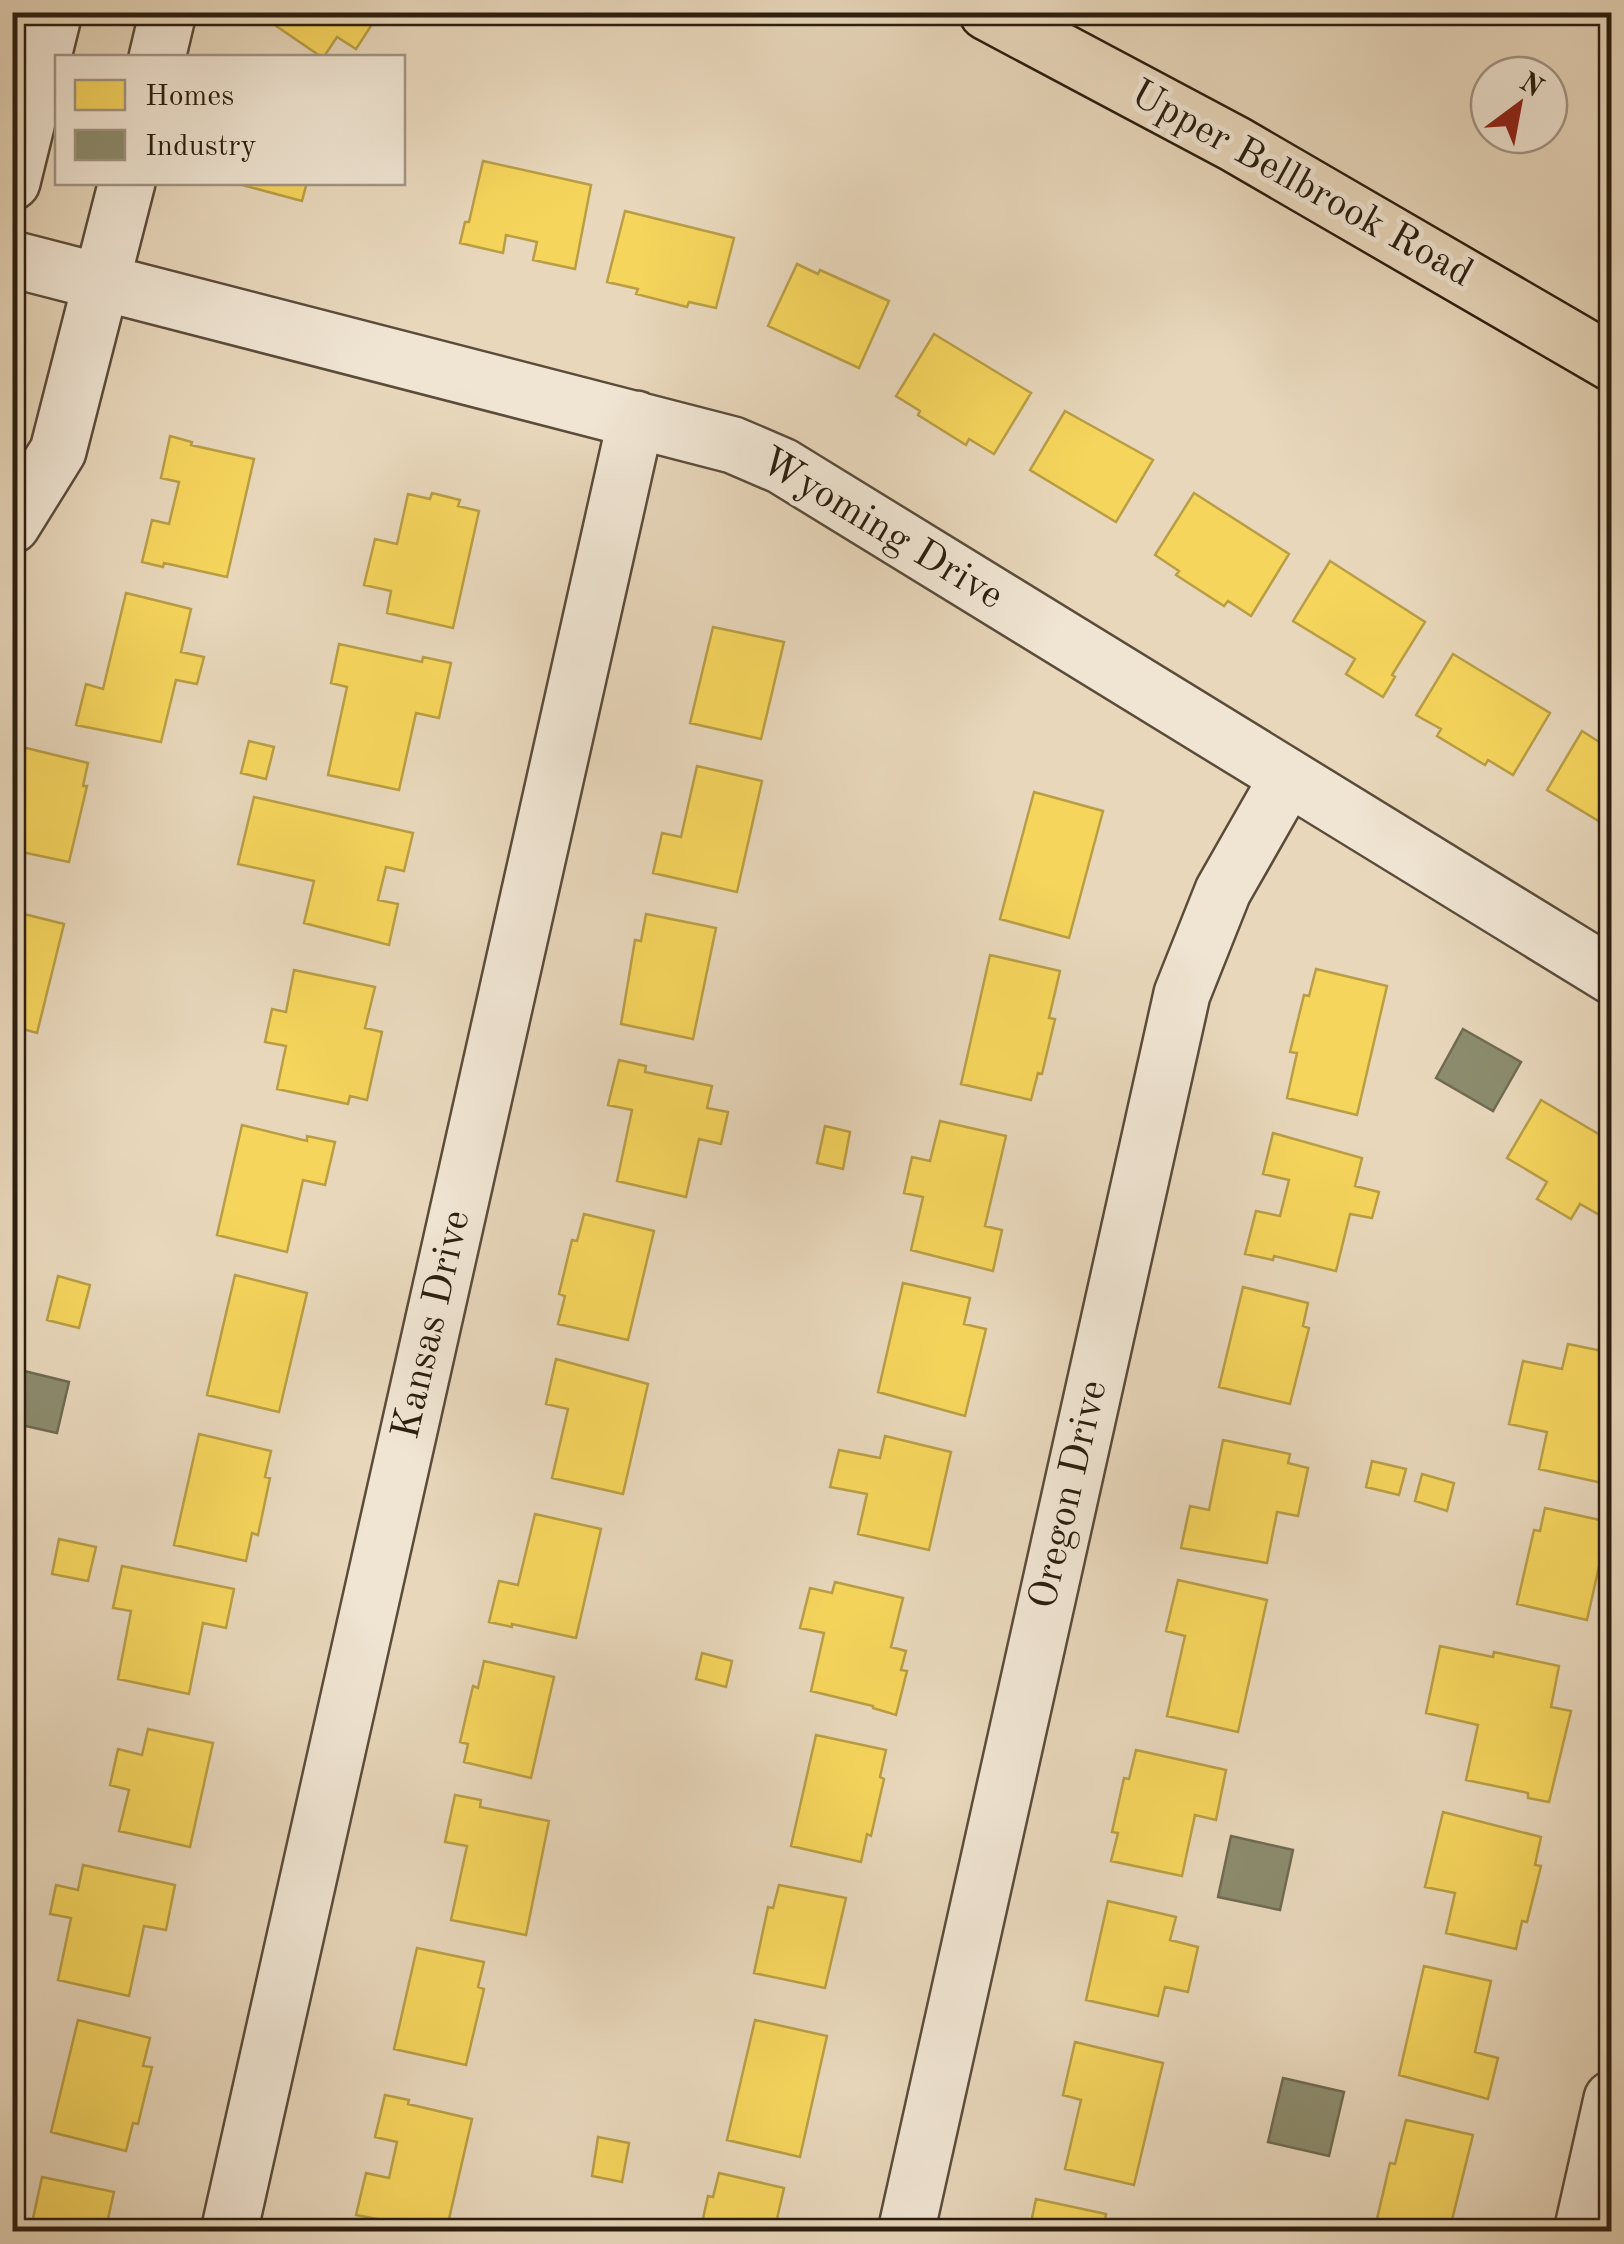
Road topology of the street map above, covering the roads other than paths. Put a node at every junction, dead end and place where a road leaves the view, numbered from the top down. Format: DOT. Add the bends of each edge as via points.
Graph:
graph roads {
  1 [pos="54,12"];
  2 [pos="168,12"];
  3 [pos="987,12"];
  4 [pos="159,55"];
  5 [pos="12,182"];
  6 [pos="126,185"];
  7 [pos="12,259"];
  8 [pos="102,282"];
  9 [pos="1612,363"];
  10 [pos="636,419"];
  11 [pos="12,525"];
  12 [pos="1288,777"];
  13 [pos="1612,976"];
  14 [pos="1612,2099"];
  15 [pos="230,2232"];
  16 [pos="906,2232"];
  17 [pos="1582,2232"];
  1 -- 5 [label="street"];
  2 -- 4 [label="street"];
  3 -- 9 [label="main road, Upper Bellbrook Road" via="1235,144"];
  6 -- 8 [label="street"];
  7 -- 8 [label="street, Wyoming Drive"];
  8 -- 10 [label="street, Wyoming Drive"];
  8 -- 11 [label="street" via="58,451"];
  10 -- 12 [label="street, Wyoming Drive" via="733,444 782,466"];
  10 -- 15 [label="street, Kansas Drive"];
  12 -- 13 [label="street, Wyoming Drive"];
  12 -- 16 [label="street, Oregon Drive" via="1222,891 1182,994"];
  14 -- 17 [label="street"];
}
